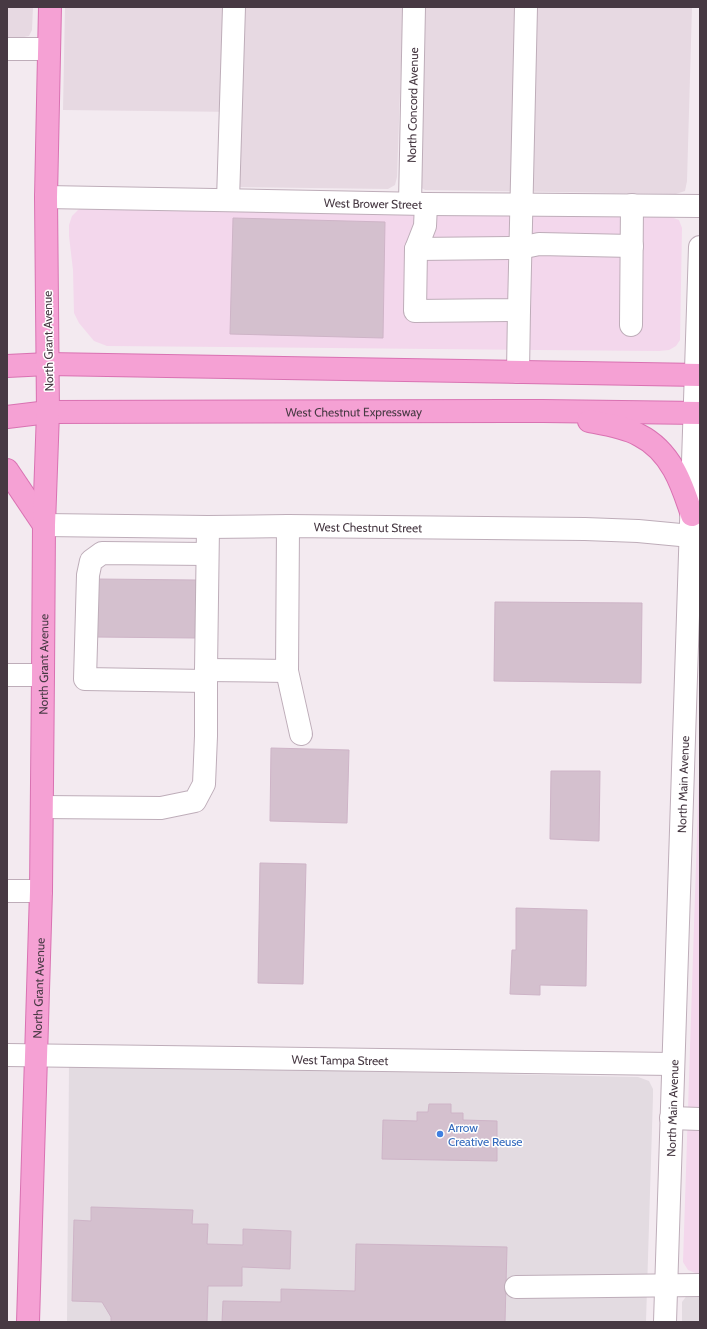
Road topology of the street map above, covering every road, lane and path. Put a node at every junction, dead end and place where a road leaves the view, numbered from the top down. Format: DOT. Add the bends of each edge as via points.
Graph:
graph roads {
  1 [pos="50,7"];
  2 [pos="234,7"];
  3 [pos="414,7"];
  4 [pos="526,7"];
  5 [pos="7,49"];
  6 [pos="49,49"];
  7 [pos="46,197"];
  8 [pos="228,200"];
  9 [pos="418,204"];
  10 [pos="522,204"];
  11 [pos="632,205"];
  12 [pos="700,206"];
  13 [pos="632,246"];
  14 [pos="700,247"];
  15 [pos="520,248"];
  16 [pos="416,249"];
  17 [pos="519,310"];
  18 [pos="631,325"];
  19 [pos="48,364"];
  20 [pos="7,366"];
  21 [pos="518,372"];
  22 [pos="698,375"];
  23 [pos="48,412"];
  24 [pos="543,412"];
  25 [pos="697,413"];
  26 [pos="7,417"];
  27 [pos="7,470"];
  28 [pos="692,515"];
  29 [pos="44,525"];
  30 [pos="288,526"];
  31 [pos="208,527"];
  32 [pos="691,536"];
  33 [pos="207,554"];
  34 [pos="695,561"];
  35 [pos="287,671"];
  36 [pos="7,675"];
  37 [pos="43,675"];
  38 [pos="206,676"];
  39 [pos="301,734"];
  40 [pos="42,807"];
  41 [pos="7,891"];
  42 [pos="40,891"];
  43 [pos="7,1055"];
  44 [pos="36,1056"];
  45 [pos="672,1064"];
  46 [pos="671,1118"];
  47 [pos="700,1119"];
  48 [pos="666,1285"];
  49 [pos="700,1285"];
  50 [pos="516,1287"];
  51 [pos="28,1322"];
  52 [pos="665,1322"];
  1 -- 6 [label="main road, North Grant Avenue"];
  2 -- 8 [label="street"];
  3 -- 9 [label="street, North Concord Avenue"];
  4 -- 10 [label="street"];
  5 -- 6 [label="street"];
  6 -- 7 [label="main road, North Grant Avenue"];
  7 -- 8 [label="street, West Brower Street"];
  7 -- 19 [label="main road, North Grant Avenue"];
  8 -- 9 [label="street, West Brower Street"];
  9 -- 10 [label="street, West Brower Street"];
  9 -- 16 [label="street, North Concord Avenue" via="425,226"];
  10 -- 11 [label="street, West Brower Street"];
  10 -- 15 [label="street"];
  11 -- 12 [label="street, West Brower Street"];
  11 -- 13 [label="street"];
  13 -- 15 [label="street" via="539,244"];
  13 -- 18 [label="street"];
  14 -- 22 [label="street, North Main Avenue"];
  15 -- 16 [label="street"];
  15 -- 17 [label="street"];
  16 -- 17 [label="street" via="415,311"];
  17 -- 21 [label="street"];
  19 -- 20 [label="main road"];
  19 -- 21 [label="main road"];
  19 -- 23 [label="main road, North Grant Avenue"];
  21 -- 22 [label="main road"];
  22 -- 25 [label="street, North Main Avenue"];
  23 -- 24 [label="main road, West Chestnut Expressway"];
  23 -- 26 [label="main road, West Chestnut Expressway"];
  23 -- 29 [label="main road, North Grant Avenue"];
  24 -- 25 [label="main road, West Chestnut Expressway"];
  24 -- 28 [label="main road" via="622,429 651,442 661,450 678,478"];
  25 -- 28 [label="street, North Main Avenue"];
  27 -- 29 [label="main road"];
  28 -- 32 [label="street, North Main Avenue"];
  29 -- 31 [label="street, West Chestnut Street"];
  29 -- 37 [label="main road, North Grant Avenue"];
  30 -- 31 [label="street, West Chestnut Street"];
  30 -- 32 [label="street, West Chestnut Street" via="585,529"];
  30 -- 35 [label="street"];
  31 -- 33 [label="street"];
  32 -- 34 [label="street, North Main Avenue"];
  33 -- 38 [label="street"];
  33 -- 38 [label="street" via="102,553 92,561 88,575 85,680"];
  34 -- 45 [label="street, North Main Avenue"];
  35 -- 38 [label="street"];
  35 -- 39 [label="street"];
  36 -- 37 [label="street"];
  37 -- 40 [label="main road, North Grant Avenue"];
  38 -- 40 [label="street" via="204,784 194,801 161,808"];
  40 -- 42 [label="main road, North Grant Avenue"];
  41 -- 42 [label="street"];
  42 -- 44 [label="main road, North Grant Avenue"];
  43 -- 44 [label="street, West Tampa Street"];
  44 -- 45 [label="street, West Tampa Street"];
  44 -- 51 [label="main road, North Grant Avenue"];
  45 -- 46 [label="street, North Main Avenue"];
  46 -- 47 [label="street"];
  46 -- 48 [label="street, North Main Avenue"];
  48 -- 49 [label="street"];
  48 -- 50 [label="street"];
  48 -- 52 [label="street, North Main Avenue"];
}
